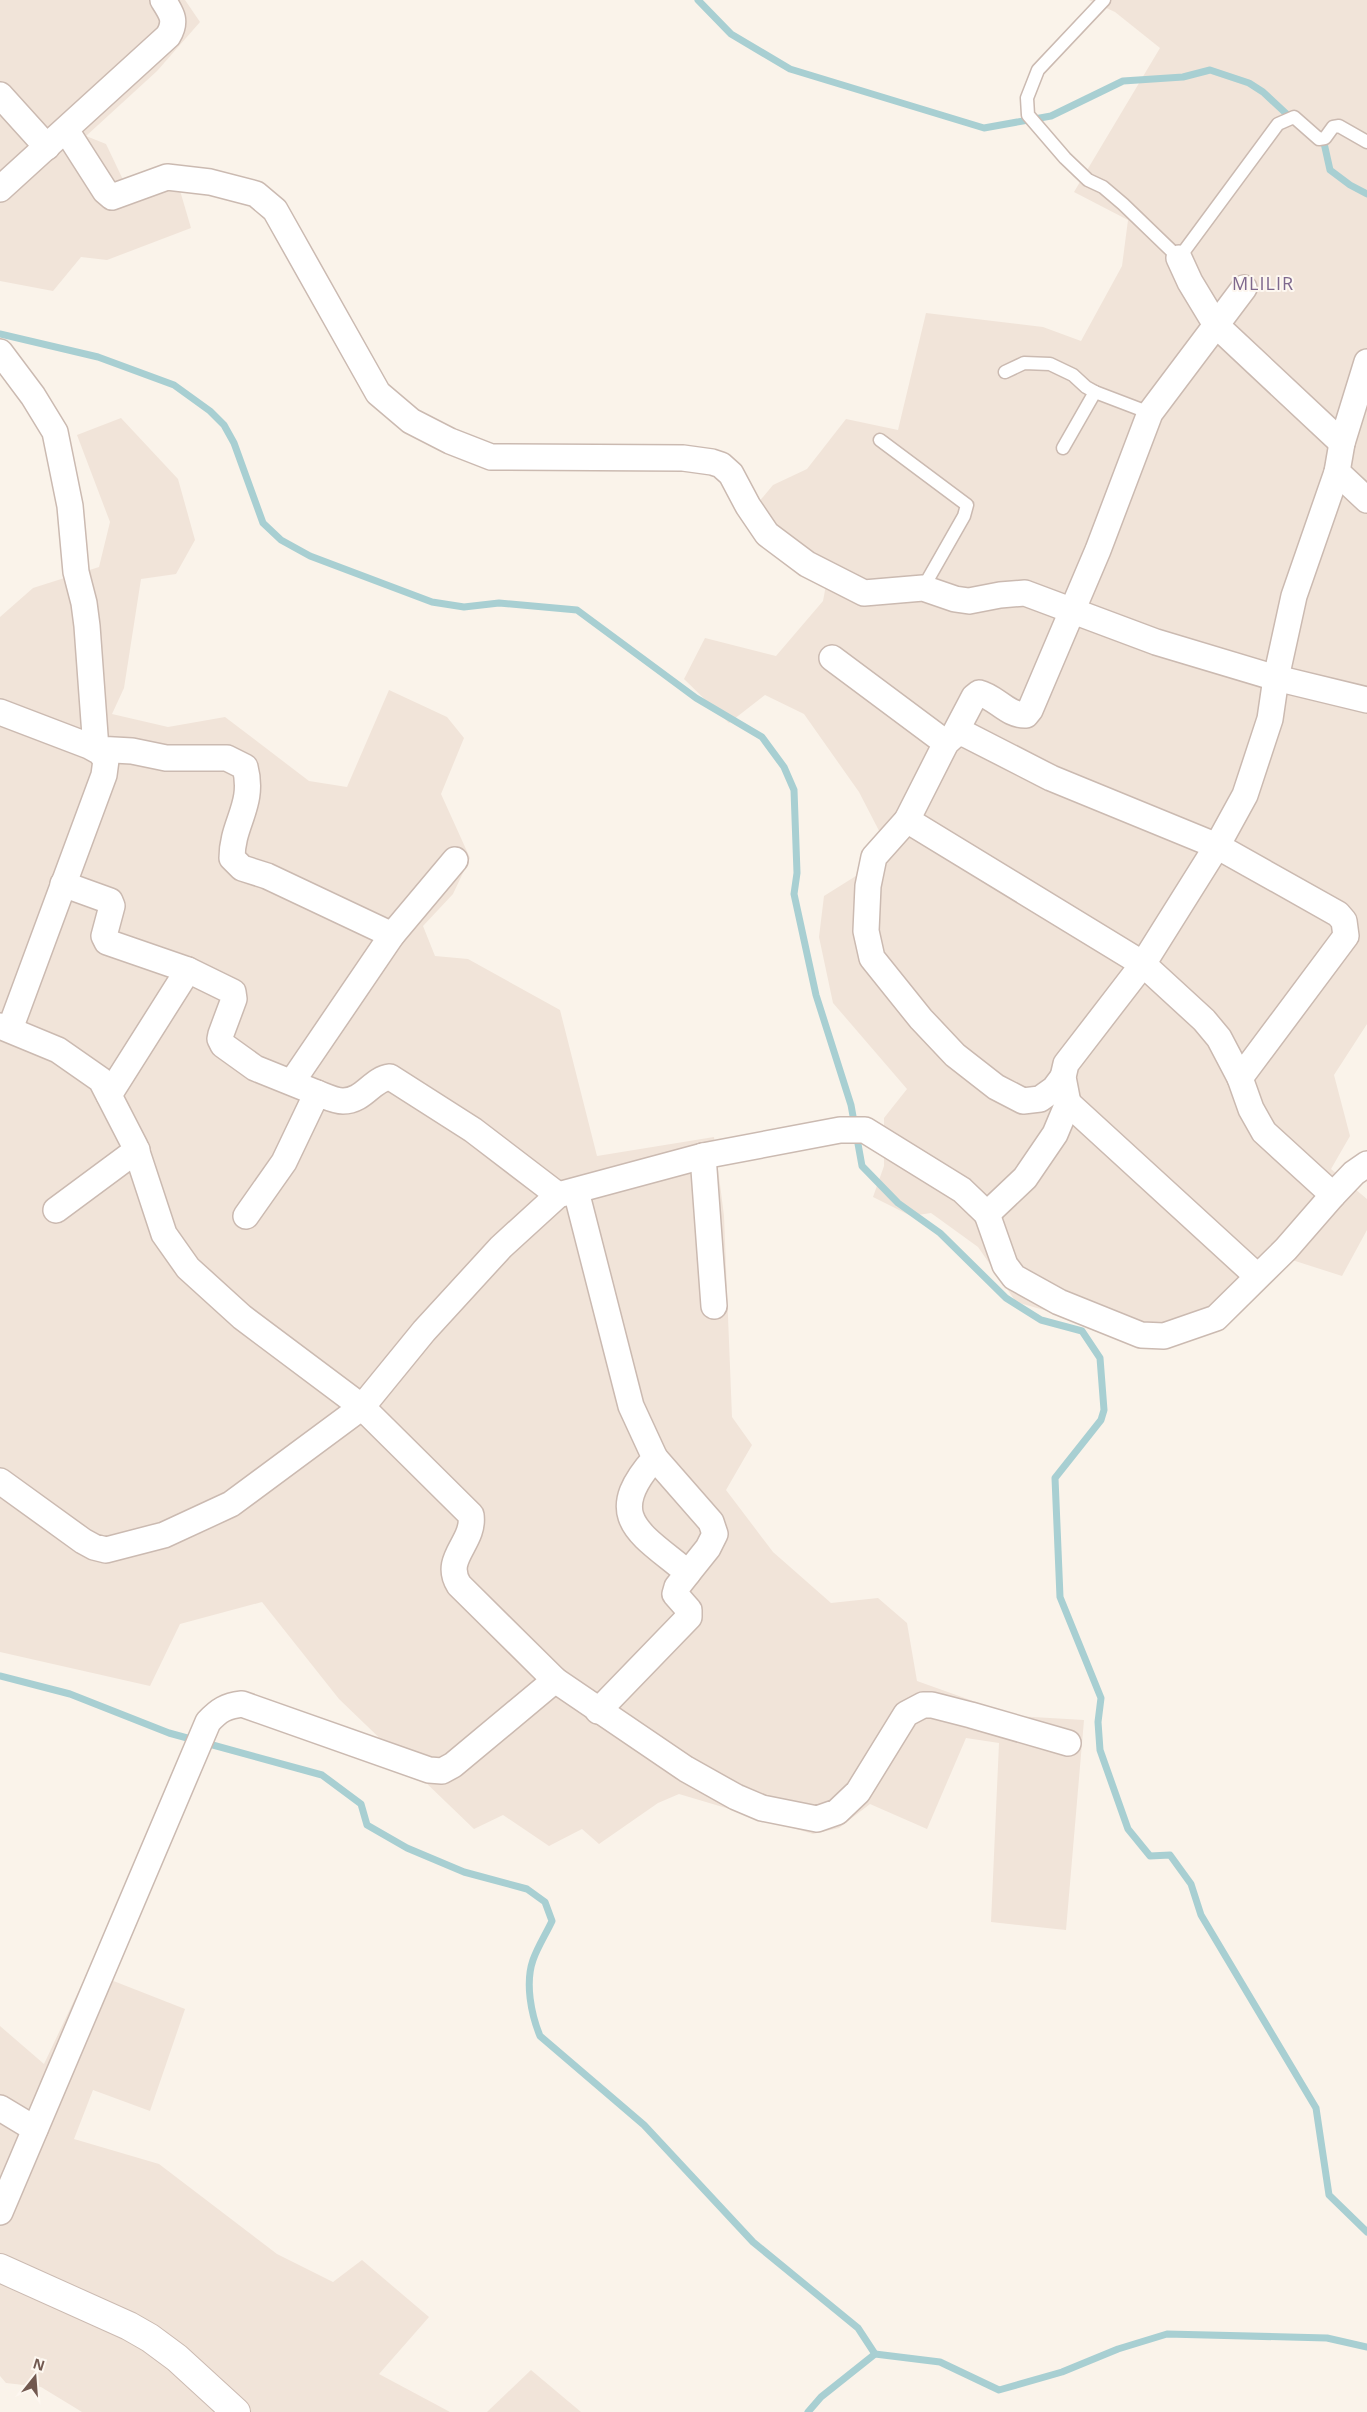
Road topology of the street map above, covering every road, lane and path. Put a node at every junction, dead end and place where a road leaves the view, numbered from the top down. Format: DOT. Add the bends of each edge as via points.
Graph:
graph roads {
  1 [pos="163,0"];
  2 [pos="1104,0"];
  3 [pos="0,95"];
  4 [pos="66,130"];
  5 [pos="1367,142"];
  6 [pos="47,147"];
  7 [pos="0,189"];
  8 [pos="1179,258"];
  9 [pos="1244,288"];
  10 [pos="1216,324"];
  11 [pos="0,352"];
  12 [pos="1367,363"];
  13 [pos="1005,372"];
  14 [pos="1095,392"];
  15 [pos="1150,413"];
  16 [pos="880,440"];
  17 [pos="1342,443"];
  18 [pos="1063,448"];
  19 [pos="1337,472"];
  20 [pos="1367,500"];
  21 [pos="923,588"];
  22 [pos="1073,612"];
  23 [pos="832,658"];
  24 [pos="1276,678"];
  25 [pos="1367,700"];
  26 [pos="0,712"];
  27 [pos="950,739"];
  28 [pos="96,749"];
  29 [pos="907,820"];
  30 [pos="1217,846"];
  31 [pos="455,860"];
  32 [pos="64,884"];
  33 [pos="392,935"];
  34 [pos="1143,964"];
  35 [pos="188,970"];
  36 [pos="5,1027"];
  37 [pos="1063,1077"];
  38 [pos="1240,1078"];
  39 [pos="292,1082"];
  40 [pos="317,1094"];
  41 [pos="109,1095"];
  42 [pos="1068,1103"];
  43 [pos="137,1150"];
  44 [pos="703,1156"];
  45 [pos="1367,1164"];
  46 [pos="567,1193"];
  47 [pos="1333,1195"];
  48 [pos="56,1210"];
  49 [pos="988,1214"];
  50 [pos="246,1216"];
  51 [pos="1257,1276"];
  52 [pos="714,1306"];
  53 [pos="362,1407"];
  54 [pos="655,1458"];
  55 [pos="0,1481"];
  56 [pos="688,1573"];
  57 [pos="555,1680"];
  58 [pos="598,1711"];
  59 [pos="1068,1743"];
  60 [pos="0,2108"];
  61 [pos="35,2129"];
  62 [pos="0,2212"];
  63 [pos="0,2268"];
  64 [pos="236,2412"];
  1 -- 4 [label="street" via="174,17 168,36"];
  2 -- 8 [label="lane" via="1038,70 1027,98 1028,115 1088,180 1103,187 1123,204"];
  3 -- 6 [label="street"];
  4 -- 6 [label="street"];
  4 -- 21 [label="street" via="112,197 167,177 210,182 256,194 275,210 378,393 411,421 491,457 683,458 712,462 731,474 767,534 807,564 864,593"];
  5 -- 8 [label="lane" via="1339,126 1319,139 1294,117 1278,124"];
  6 -- 7 [label="street"];
  8 -- 10 [label="street"];
  9 -- 10 [label="street"];
  10 -- 15 [label="street"];
  10 -- 17 [label="street"];
  11 -- 28 [label="street" via="55,432 60,451 73,526 76,572 88,626"];
  12 -- 17 [label="street"];
  13 -- 14 [label="lane" via="1024,363 1050,364 1073,375"];
  14 -- 15 [label="lane"];
  14 -- 18 [label="lane"];
  15 -- 22 [label="street"];
  16 -- 21 [label="lane" via="966,506 964,516"];
  17 -- 19 [label="street"];
  19 -- 20 [label="street"];
  19 -- 24 [label="street" via="1294,596"];
  21 -- 22 [label="street" via="969,601 1025,593"];
  22 -- 24 [label="street" via="1156,642"];
  22 -- 27 [label="street" via="1026,715 1018,715 979,693"];
  23 -- 27 [label="street"];
  24 -- 25 [label="street"];
  24 -- 30 [label="street" via="1270,720 1245,795"];
  26 -- 28 [label="street"];
  27 -- 29 [label="street"];
  27 -- 30 [label="street" via="965,734 1051,778"];
  28 -- 32 [label="street" via="106,760 104,775"];
  28 -- 33 [label="street" via="132,751 166,758 227,758 245,767 249,780 248,800 232,845 232,858 242,868 267,876"];
  29 -- 34 [label="street"];
  29 -- 37 [label="street" via="874,856 868,886 866,932 872,958 955,1055 996,1087 1023,1101 1040,1099"];
  30 -- 34 [label="street"];
  30 -- 38 [label="street" via="1338,914 1344,921 1346,936"];
  31 -- 33 [label="street"];
  32 -- 35 [label="street" via="110,901 112,906 104,936 107,942"];
  32 -- 36 [label="street"];
  33 -- 39 [label="street"];
  34 -- 37 [label="street" via="1066,1064"];
  34 -- 38 [label="street" via="1204,1020 1219,1038"];
  35 -- 39 [label="street" via="233,992 234,999 220,1039 223,1045 256,1068"];
  35 -- 41 [label="street"];
  36 -- 41 [label="street" via="58,1050 101,1080"];
  37 -- 42 [label="street"];
  38 -- 47 [label="street" via="1250,1109 1264,1132"];
  39 -- 40 [label="street"];
  40 -- 46 [label="street" via="343,1101 353,1099 362,1096 381,1078 390,1077"];
  40 -- 50 [label="street" via="284,1162"];
  41 -- 43 [label="street"];
  42 -- 49 [label="street" via="1055,1134 1024,1178"];
  42 -- 51 [label="street"];
  43 -- 48 [label="street"];
  43 -- 53 [label="street" via="164,1234 188,1268 242,1316"];
  44 -- 46 [label="street"];
  44 -- 49 [label="street" via="840,1130 865,1130 962,1190"];
  44 -- 52 [label="street"];
  45 -- 47 [label="street"];
  46 -- 53 [label="street" via="501,1247 430,1324"];
  46 -- 54 [label="street" via="631,1406"];
  47 -- 51 [label="street" via="1286,1249"];
  49 -- 51 [label="street" via="1005,1266 1014,1278 1059,1302 1141,1335 1164,1336 1216,1318"];
  53 -- 55 [label="street" via="232,1504 164,1535 106,1550 89,1544"];
  53 -- 57 [label="street" via="471,1515 470,1531 453,1565 453,1576"];
  54 -- 56 [label="street" via="710,1522 715,1534"];
  54 -- 56 [label="street" via="630,1496 630,1518 640,1533"];
  56 -- 58 [label="street" via="675,1594 689,1610 689,1617"];
  57 -- 58 [label="street"];
  57 -- 61 [label="street" via="442,1771 429,1770 242,1704 227,1706 217,1712 208,1722"];
  58 -- 59 [label="street" via="686,1769 736,1797 762,1808 817,1819 838,1812 858,1792 906,1714 923,1705 972,1714"];
  60 -- 61 [label="street"];
  61 -- 62 [label="street"];
  63 -- 64 [label="street" via="150,2338"];
}
